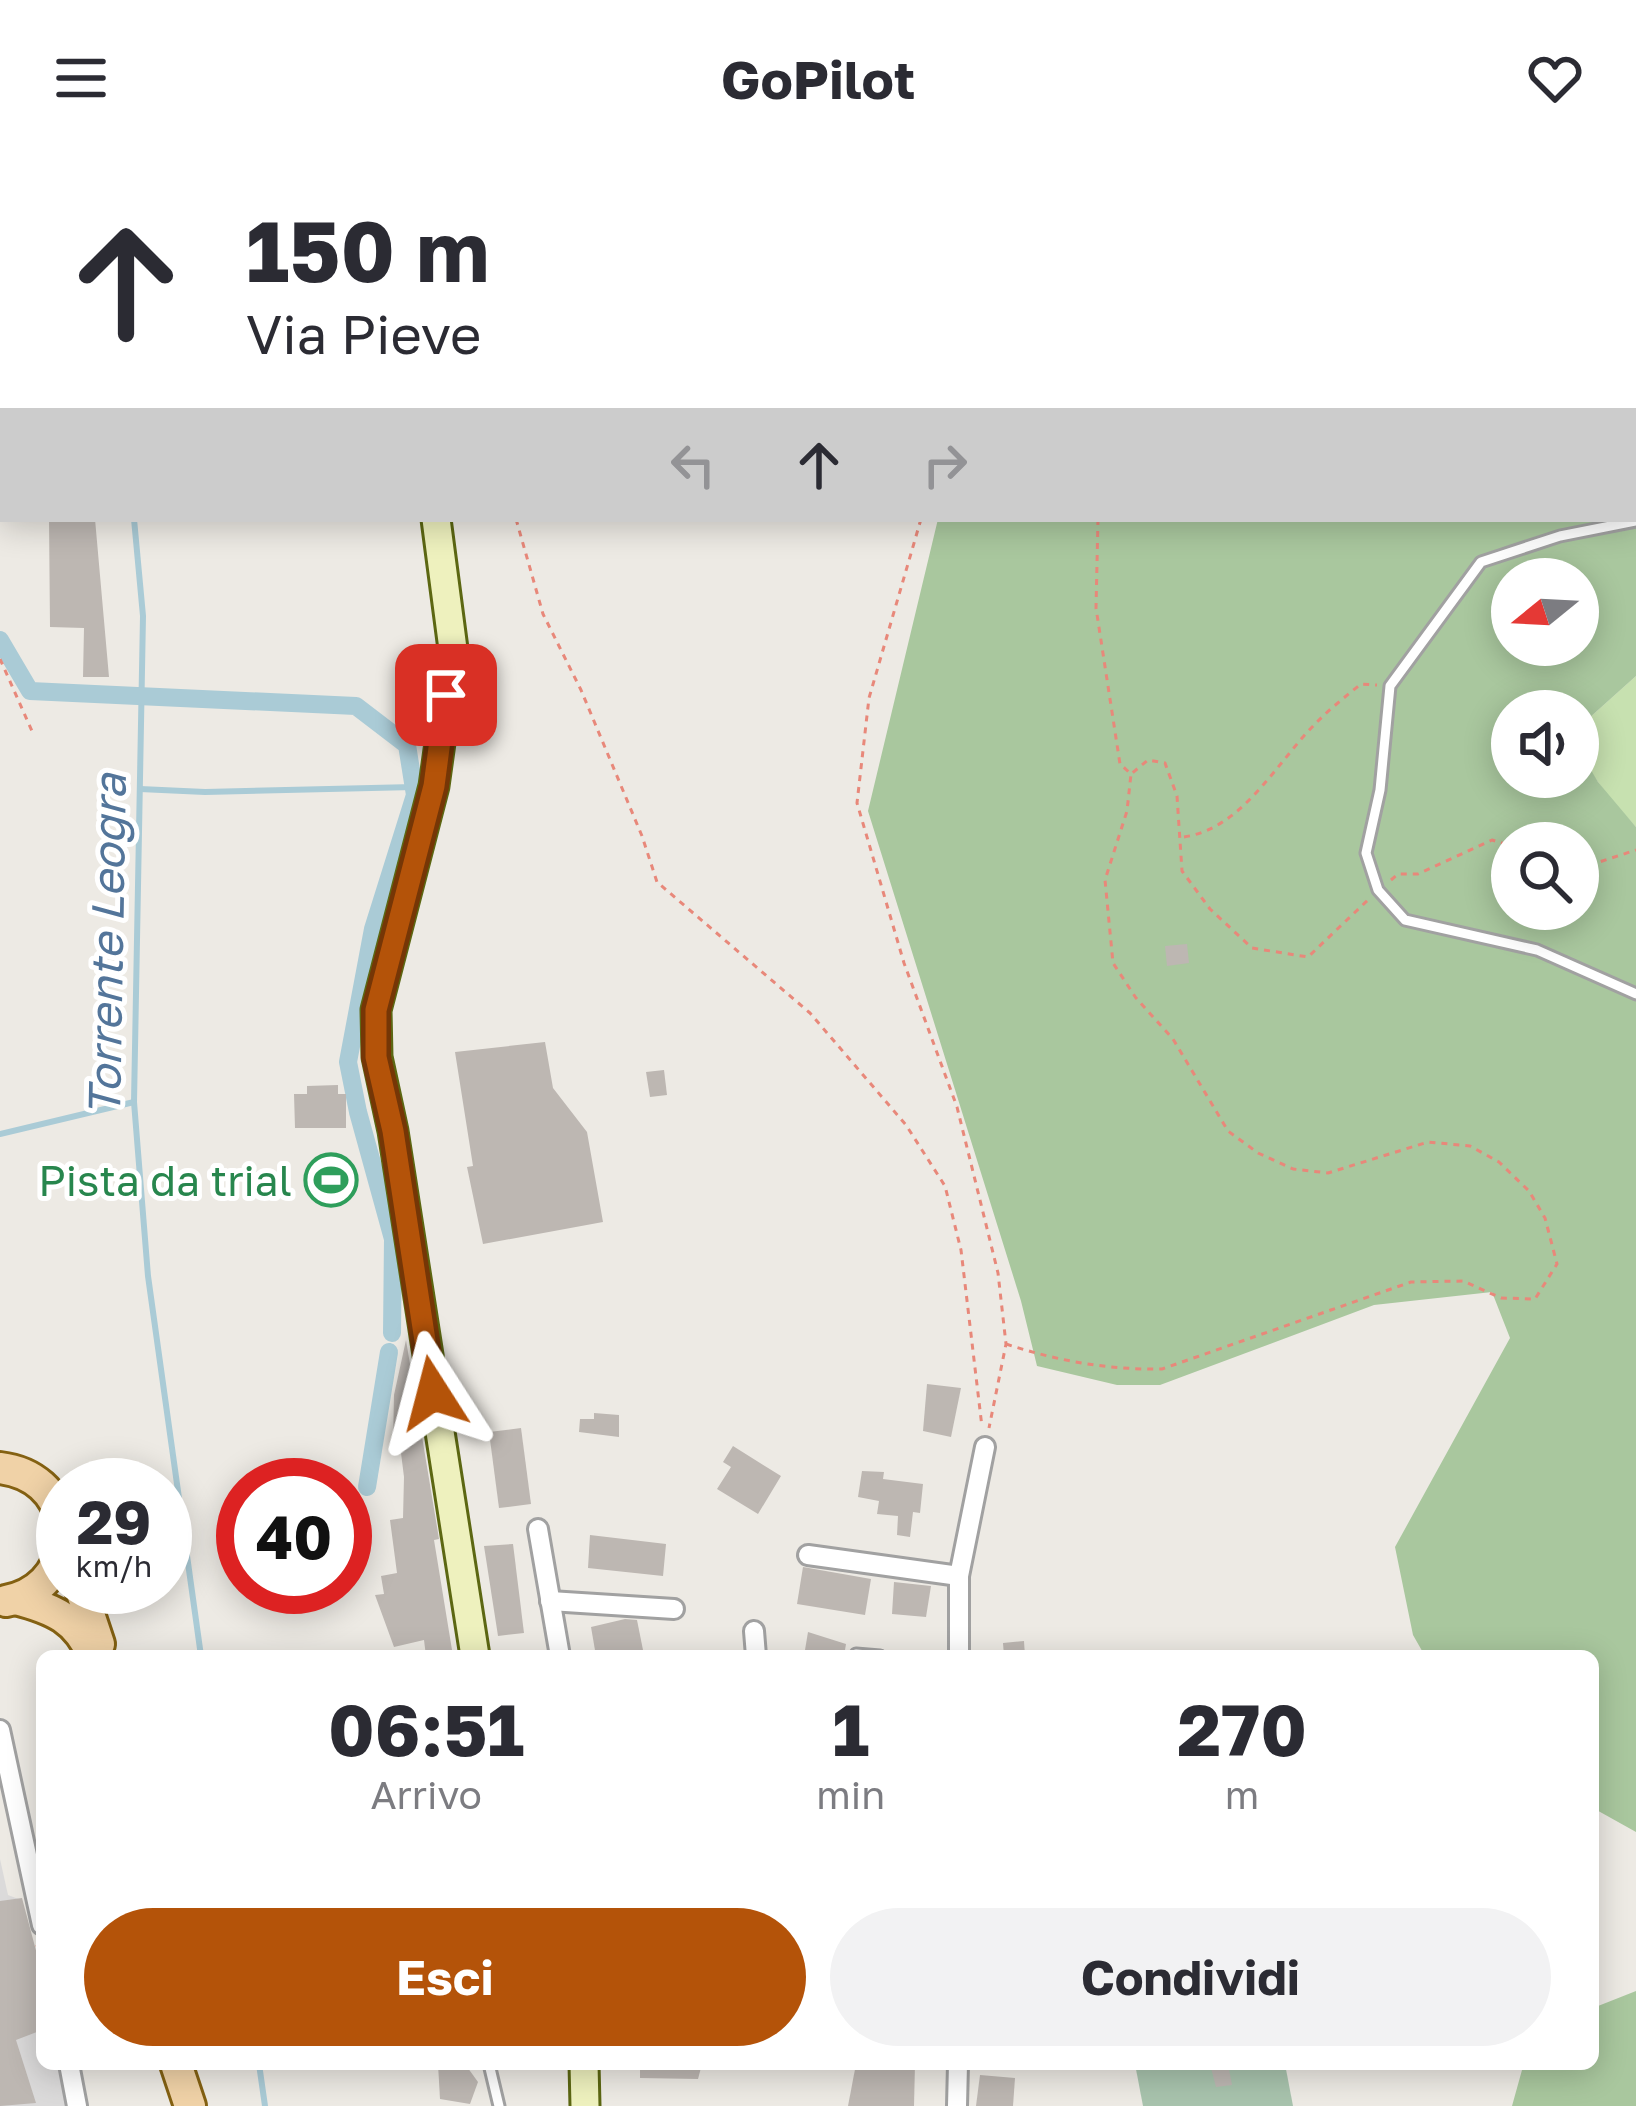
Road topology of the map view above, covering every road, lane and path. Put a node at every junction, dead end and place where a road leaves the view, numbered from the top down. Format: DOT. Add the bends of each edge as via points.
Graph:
graph roads {
  1 [pos="436,522"];
  2 [pos="517,522"];
  3 [pos="920,522"];
  4 [pos="1098,522"];
  5 [pos="1631,522"];
  6 [pos="0,659"];
  7 [pos="1390,686"];
  8 [pos="32,731"];
  9 [pos="1131,774"];
  10 [pos="1182,838"];
  11 [pos="1491,840"];
  12 [pos="1636,850"];
  13 [pos="1599,862"];
  14 [pos="1378,890"];
  15 [pos="1636,994"];
  16 [pos="1006,1344"];
  17 [pos="985,1447"];
  18 [pos="0,1468"];
  19 [pos="36,1480"];
  20 [pos="538,1528"];
  21 [pos="808,1555"];
  22 [pos="959,1576"];
  23 [pos="36,1590"];
  24 [pos="550,1601"];
  25 [pos="7,1603"];
  26 [pos="674,1609"];
  27 [pos="87,1614"];
  28 [pos="754,1631"];
  29 [pos="93,1650"];
  30 [pos="96,1650"];
  31 [pos="475,1650"];
  32 [pos="559,1650"];
  33 [pos="756,1650"];
  34 [pos="959,1650"];
  35 [pos="0,1730"];
  36 [pos="36,1895"];
  37 [pos="70,2070"];
  38 [pos="178,2070"];
  39 [pos="490,2070"];
  40 [pos="584,2070"];
  41 [pos="958,2070"];
  42 [pos="77,2106"];
  43 [pos="190,2106"];
  44 [pos="499,2106"];
  45 [pos="585,2106"];
  46 [pos="957,2106"];
  1 -- 31 [label="street" via="452,649 434,786 376,1010 376,1057"];
  2 -- 17 [label="path" via="543,614 657,882 810,1012 906,1124 945,1186 961,1250"];
  3 -- 16 [label="path" via="869,698 857,803 957,1108 998,1273"];
  4 -- 9 [label="path" via="1096,608 1120,764"];
  5 -- 7 [label="lane" via="1481,562"];
  6 -- 8 [label="path"];
  7 -- 10 [label="path" via="1361,684 1228,819"];
  7 -- 14 [label="lane" via="1366,853"];
  9 -- 10 [label="path" via="1148,760 1165,763"];
  9 -- 16 [label="path" via="1105,880 1113,963 1173,1039 1228,1131 1293,1169 1328,1173 1428,1142 1470,1146 1529,1191 1558,1264 1535,1299 1501,1298 1463,1281 1411,1282 1162,1369 1050,1359"];
  10 -- 14 [label="path" via="1182,871 1252,948 1308,957"];
  11 -- 14 [label="path" via="1418,874 1398,874"];
  12 -- 13 [label="path"];
  14 -- 15 [label="lane" via="1405,920 1537,950"];
  16 -- 17 [label="path"];
  17 -- 22 [label="street"];
  18 -- 19 [label="main road"];
  20 -- 24 [label="street"];
  21 -- 22 [label="street"];
  22 -- 34 [label="street"];
  23 -- 25 [label="main road"];
  24 -- 26 [label="street"];
  24 -- 32 [label="street"];
  25 -- 29 [label="main road" via="48,1607 71,1620"];
  27 -- 30 [label="main road"];
  28 -- 33 [label="street"];
  35 -- 36 [label="street"];
  37 -- 42 [label="street"];
  38 -- 43 [label="main road"];
  39 -- 44 [label="lane"];
  40 -- 45 [label="street"];
  41 -- 46 [label="street"];
}
